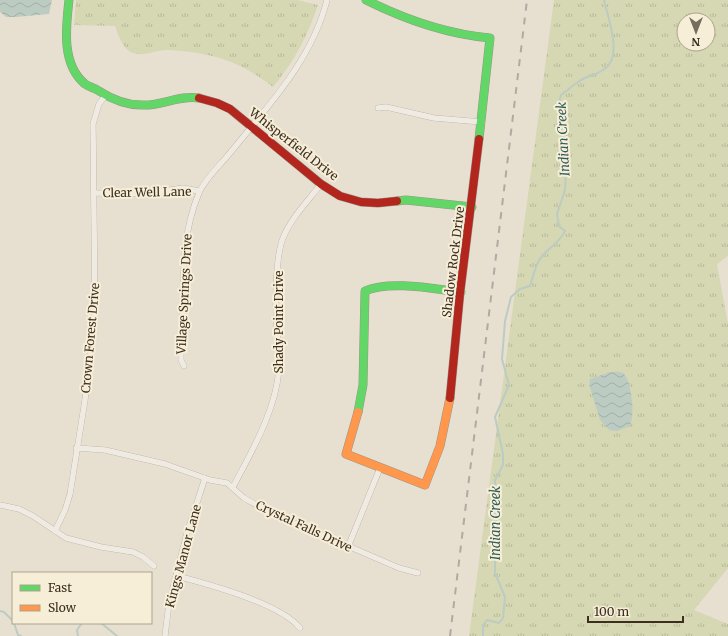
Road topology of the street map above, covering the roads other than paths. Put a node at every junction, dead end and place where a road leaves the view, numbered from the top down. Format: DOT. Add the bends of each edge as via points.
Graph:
graph roads {
  1 [pos="69,0"];
  2 [pos="327,0"];
  3 [pos="366,0"];
  4 [pos="105,96"];
  5 [pos="378,108"];
  6 [pos="482,122"];
  7 [pos="251,126"];
  8 [pos="321,184"];
  9 [pos="200,191"];
  10 [pos="94,193"];
  11 [pos="472,207"];
  12 [pos="460,292"];
  13 [pos="184,366"];
  14 [pos="76,448"];
  15 [pos="380,468"];
  16 [pos="205,478"];
  17 [pos="234,487"];
  18 [pos="0,505"];
  19 [pos="55,531"];
  20 [pos="348,547"];
  21 [pos="154,566"];
  22 [pos="418,573"];
  23 [pos="177,576"];
  24 [pos="300,628"];
  25 [pos="165,636"];
  1 -- 4 [label="street, Whisperfield Drive" via="67,43 70,59 86,85"];
  2 -- 7 [label="street, Village Springs Drive" via="318,25 296,68"];
  3 -- 6 [label="street, Shadow Rock Drive" via="435,29 490,38"];
  4 -- 7 [label="street, Whisperfield Drive" via="136,105 151,105 184,97 204,98 230,109"];
  4 -- 10 [label="street, Crown Forest Drive" via="99,104 93,124"];
  5 -- 6 [label="street" via="386,107 434,118"];
  6 -- 11 [label="street, Shadow Rock Drive"];
  7 -- 8 [label="street, Whisperfield Drive"];
  7 -- 9 [label="street, Village Springs Drive"];
  8 -- 11 [label="street, Whisperfield Drive" via="340,196 362,202 406,200"];
  8 -- 17 [label="street, Shady Point Drive" via="298,213 283,238 277,275 277,381 265,420"];
  9 -- 10 [label="street, Clear Well Lane" via="183,188 143,194"];
  9 -- 13 [label="street, Village Springs Drive" via="189,223 185,246 181,352"];
  10 -- 14 [label="street, Crown Forest Drive" via="95,312"];
  11 -- 12 [label="street, Shadow Rock Drive"];
  12 -- 15 [label="street, Shadow Rock Drive" via="446,423 436,460 425,485"];
  12 -- 15 [label="street" via="413,287 368,288 365,291 365,364 361,397 346,454"];
  14 -- 16 [label="street, Crystal Falls Drive" via="105,450 165,464"];
  14 -- 19 [label="street, Crown Forest Drive" via="70,494"];
  15 -- 20 [label="street"];
  16 -- 17 [label="street, Crystal Falls Drive"];
  16 -- 23 [label="street, Kings Manor Lane" via="187,533"];
  17 -- 20 [label="street, Crystal Falls Drive" via="253,503"];
  18 -- 19 [label="street" via="19,509"];
  19 -- 21 [label="street" via="59,535 80,542 133,552"];
  20 -- 22 [label="street, Crystal Falls Drive" via="403,570"];
  23 -- 24 [label="street" via="220,587 281,613"];
  23 -- 25 [label="street, Kings Manor Lane" via="168,603"];
}
